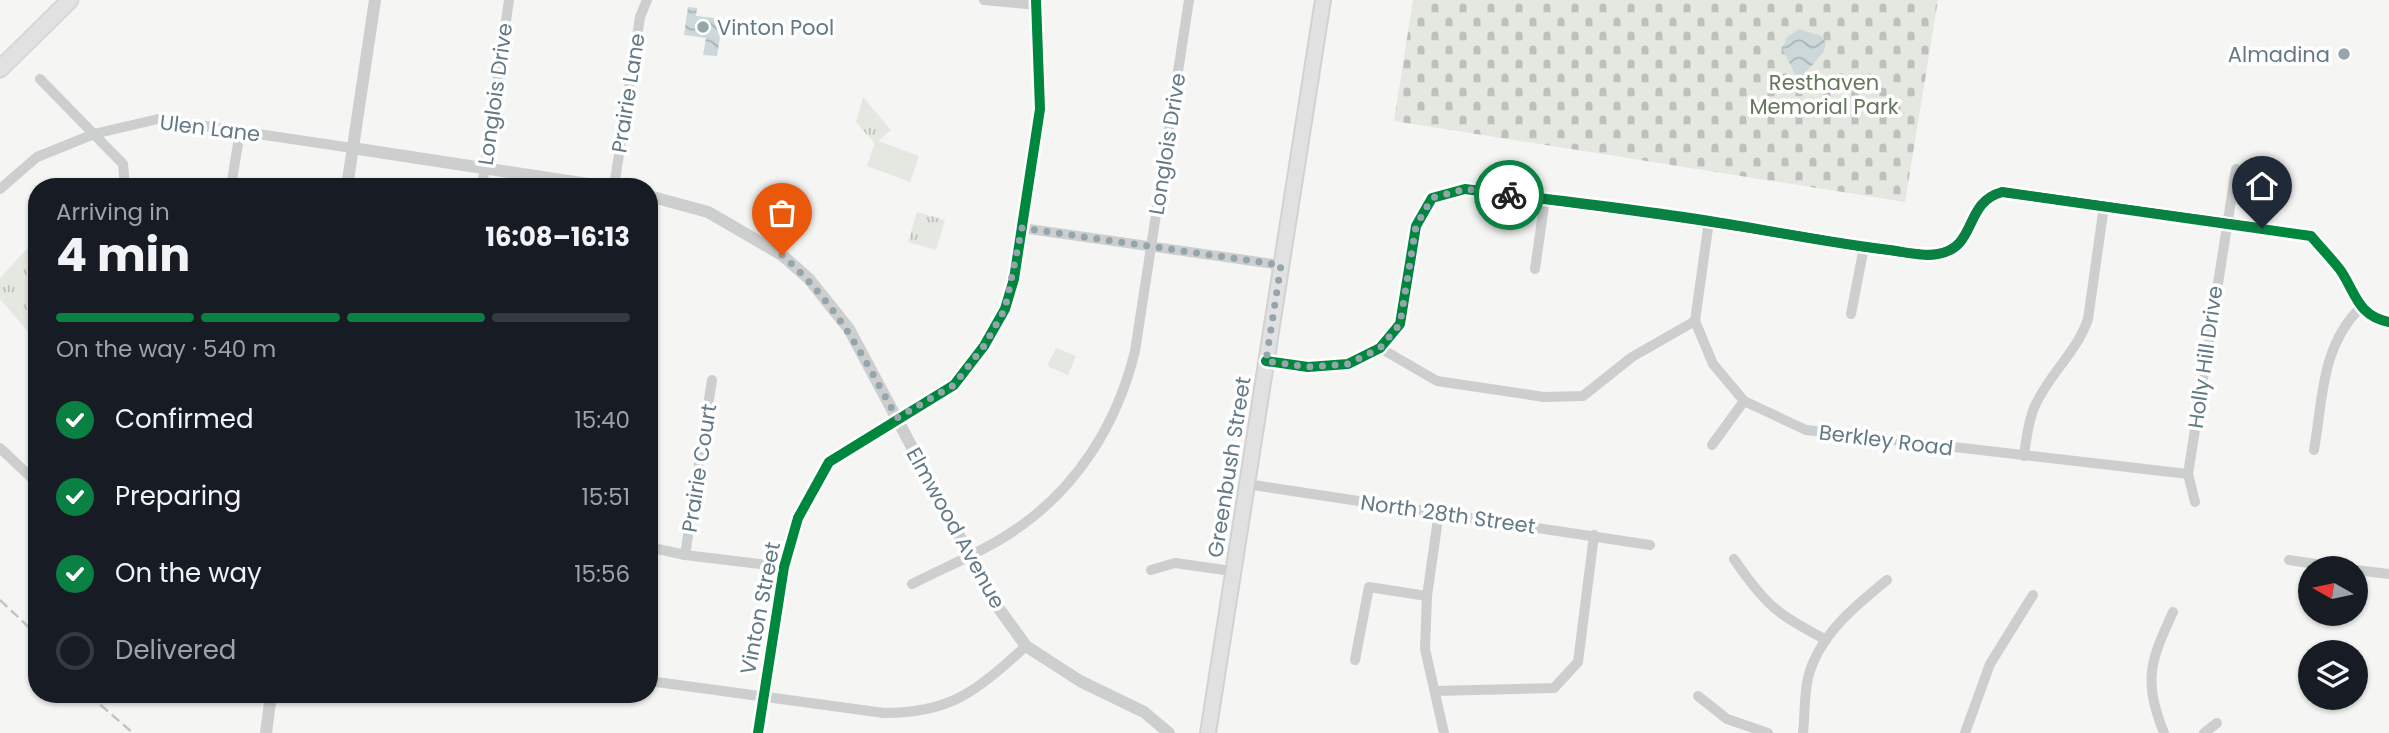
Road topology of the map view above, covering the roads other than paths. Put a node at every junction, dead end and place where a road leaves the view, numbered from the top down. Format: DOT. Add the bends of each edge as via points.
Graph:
graph roads {
  1 [pos="70,0"];
  2 [pos="375,0"];
  3 [pos="509,0"];
  4 [pos="647,0"];
  5 [pos="984,0"];
  6 [pos="1189,0"];
  7 [pos="1323,0"];
  8 [pos="1036,3"];
  9 [pos="0,69"];
  10 [pos="40,79"];
  11 [pos="240,131"];
  12 [pos="93,134"];
  13 [pos="352,148"];
  14 [pos="2236,169"];
  15 [pos="485,170"];
  16 [pos="125,178"];
  17 [pos="233,178"];
  18 [pos="348,178"];
  19 [pos="484,178"];
  20 [pos="543,178"];
  21 [pos="615,178"];
  22 [pos="0,189"];
  23 [pos="658,198"];
  24 [pos="1545,200"];
  25 [pos="2104,206"];
  26 [pos="1709,221"];
  27 [pos="2225,223"];
  28 [pos="1022,228"];
  29 [pos="1152,246"];
  30 [pos="1864,247"];
  31 [pos="1281,265"];
  32 [pos="1535,269"];
  33 [pos="2360,308"];
  34 [pos="1851,314"];
  35 [pos="1695,321"];
  36 [pos="2389,322"];
  37 [pos="1380,348"];
  38 [pos="1266,361"];
  39 [pos="712,380"];
  40 [pos="1744,401"];
  41 [pos="897,418"];
  42 [pos="1712,445"];
  43 [pos="0,448"];
  44 [pos="2314,450"];
  45 [pos="2024,456"];
  46 [pos="28,474"];
  47 [pos="2188,474"];
  48 [pos="1246,484"];
  49 [pos="2195,502"];
  50 [pos="1439,512"];
  51 [pos="1594,535"];
  52 [pos="1650,545"];
  53 [pos="658,549"];
  54 [pos="685,555"];
  55 [pos="969,555"];
  56 [pos="1734,559"];
  57 [pos="2289,560"];
  58 [pos="2298,561"];
  59 [pos="784,567"];
  60 [pos="1151,570"];
  61 [pos="1232,571"];
  62 [pos="2368,571"];
  63 [pos="2389,574"];
  64 [pos="1887,580"];
  65 [pos="912,584"];
  66 [pos="2033,595"];
  67 [pos="1427,596"];
  68 [pos="2174,612"];
  69 [pos="1826,640"];
  70 [pos="1026,646"];
  71 [pos="1355,660"];
  72 [pos="658,682"];
  73 [pos="1435,691"];
  74 [pos="763,696"];
  75 [pos="1698,696"];
  76 [pos="270,703"];
  77 [pos="2217,723"];
  78 [pos="266,733"];
  79 [pos="758,733"];
  80 [pos="1169,733"];
  81 [pos="1208,733"];
  82 [pos="1444,733"];
  83 [pos="1768,733"];
  84 [pos="1803,733"];
  85 [pos="1965,733"];
  86 [pos="2164,733"];
  87 [pos="2204,733"];
  1 -- 9 [label="main road"];
  2 -- 13 [label="street"];
  3 -- 15 [label="street, Longlois Drive"];
  4 -- 21 [label="street, Prairie Lane" via="640,17"];
  5 -- 8 [label="street"];
  6 -- 29 [label="street, Longlois Drive"];
  7 -- 31 [label="main road, Greenbush Street"];
  8 -- 28 [label="street, Vinton Street" via="1041,93"];
  10 -- 12 [label="street"];
  11 -- 12 [label="street, Ulen Lane" via="158,119"];
  11 -- 13 [label="street, Ulen Lane"];
  11 -- 17 [label="street"];
  12 -- 16 [label="street" via="124,164"];
  12 -- 22 [label="street, Ulen Lane" via="37,157"];
  13 -- 15 [label="street"];
  13 -- 18 [label="street"];
  14 -- 27 [label="street, Holly Hill Drive"];
  15 -- 19 [label="street, Longlois Drive"];
  15 -- 20 [label="street"];
  23 -- 41 [label="street, Elmwood Avenue" via="708,212 782,255 809,279 849,329"];
  24 -- 26 [label="street"];
  24 -- 32 [label="street"];
  24 -- 37 [label="street" via="1465,189 1432,198 1416,226 1400,324"];
  25 -- 27 [label="street"];
  25 -- 30 [label="street" via="2002,192 1984,199 1964,238 1945,252"];
  25 -- 45 [label="street" via="2088,319 2082,337 2035,405"];
  26 -- 30 [label="street"];
  26 -- 35 [label="street"];
  27 -- 33 [label="street" via="2311,236 2340,271"];
  27 -- 47 [label="street, Holly Hill Drive"];
  28 -- 29 [label="street"];
  28 -- 41 [label="street, Vinton Street" via="1005,309 984,346 954,385"];
  29 -- 31 [label="street"];
  29 -- 55 [label="street, Longlois Drive" via="1125,390 1091,455 1045,507 1011,533"];
  30 -- 34 [label="street"];
  31 -- 38 [label="main road, Greenbush Street"];
  33 -- 36 [label="street"];
  33 -- 44 [label="street" via="2344,324 2330,352"];
  35 -- 37 [label="street" via="1632,357 1583,396 1544,397 1437,381"];
  35 -- 40 [label="street, Berkley Road" via="1713,365"];
  37 -- 38 [label="street" via="1348,364 1308,367"];
  38 -- 48 [label="main road, Greenbush Street"];
  39 -- 54 [label="street, Prairie Court"];
  40 -- 42 [label="street"];
  40 -- 45 [label="street, Berkley Road" via="1806,430"];
  41 -- 55 [label="street, Elmwood Avenue"];
  41 -- 59 [label="street, Vinton Street" via="829,462 798,518"];
  43 -- 46 [label="street"];
  45 -- 47 [label="street, Berkley Road"];
  47 -- 49 [label="street, Holly Hill Drive"];
  48 -- 50 [label="street, North 28th Street"];
  48 -- 61 [label="main road, Greenbush Street"];
  50 -- 51 [label="street, North 28th Street"];
  50 -- 67 [label="street"];
  51 -- 52 [label="street, North 28th Street"];
  51 -- 73 [label="street" via="1578,662 1554,688"];
  53 -- 54 [label="street"];
  54 -- 59 [label="street"];
  55 -- 65 [label="street, Longlois Drive"];
  55 -- 70 [label="street, Elmwood Avenue"];
  56 -- 69 [label="street" via="1757,594 1779,614"];
  57 -- 58 [label="street"];
  59 -- 74 [label="street, Vinton Street"];
  60 -- 61 [label="street" via="1175,562"];
  61 -- 81 [label="main road, Greenbush Street"];
  62 -- 63 [label="street"];
  64 -- 69 [label="street" via="1849,611"];
  66 -- 85 [label="street" via="1990,664"];
  67 -- 71 [label="street" via="1369,587"];
  67 -- 73 [label="street" via="1425,649"];
  68 -- 86 [label="street" via="2154,654 2151,700"];
  69 -- 84 [label="street" via="1808,676"];
  70 -- 74 [label="street" via="967,695 937,709 884,713"];
  70 -- 80 [label="street, Elmwood Avenue" via="1080,681 1144,712"];
  72 -- 74 [label="street"];
  73 -- 82 [label="street"];
  74 -- 79 [label="street, Vinton Street"];
  75 -- 83 [label="street" via="1727,719"];
  76 -- 78 [label="street"];
  77 -- 87 [label="street"];
}
